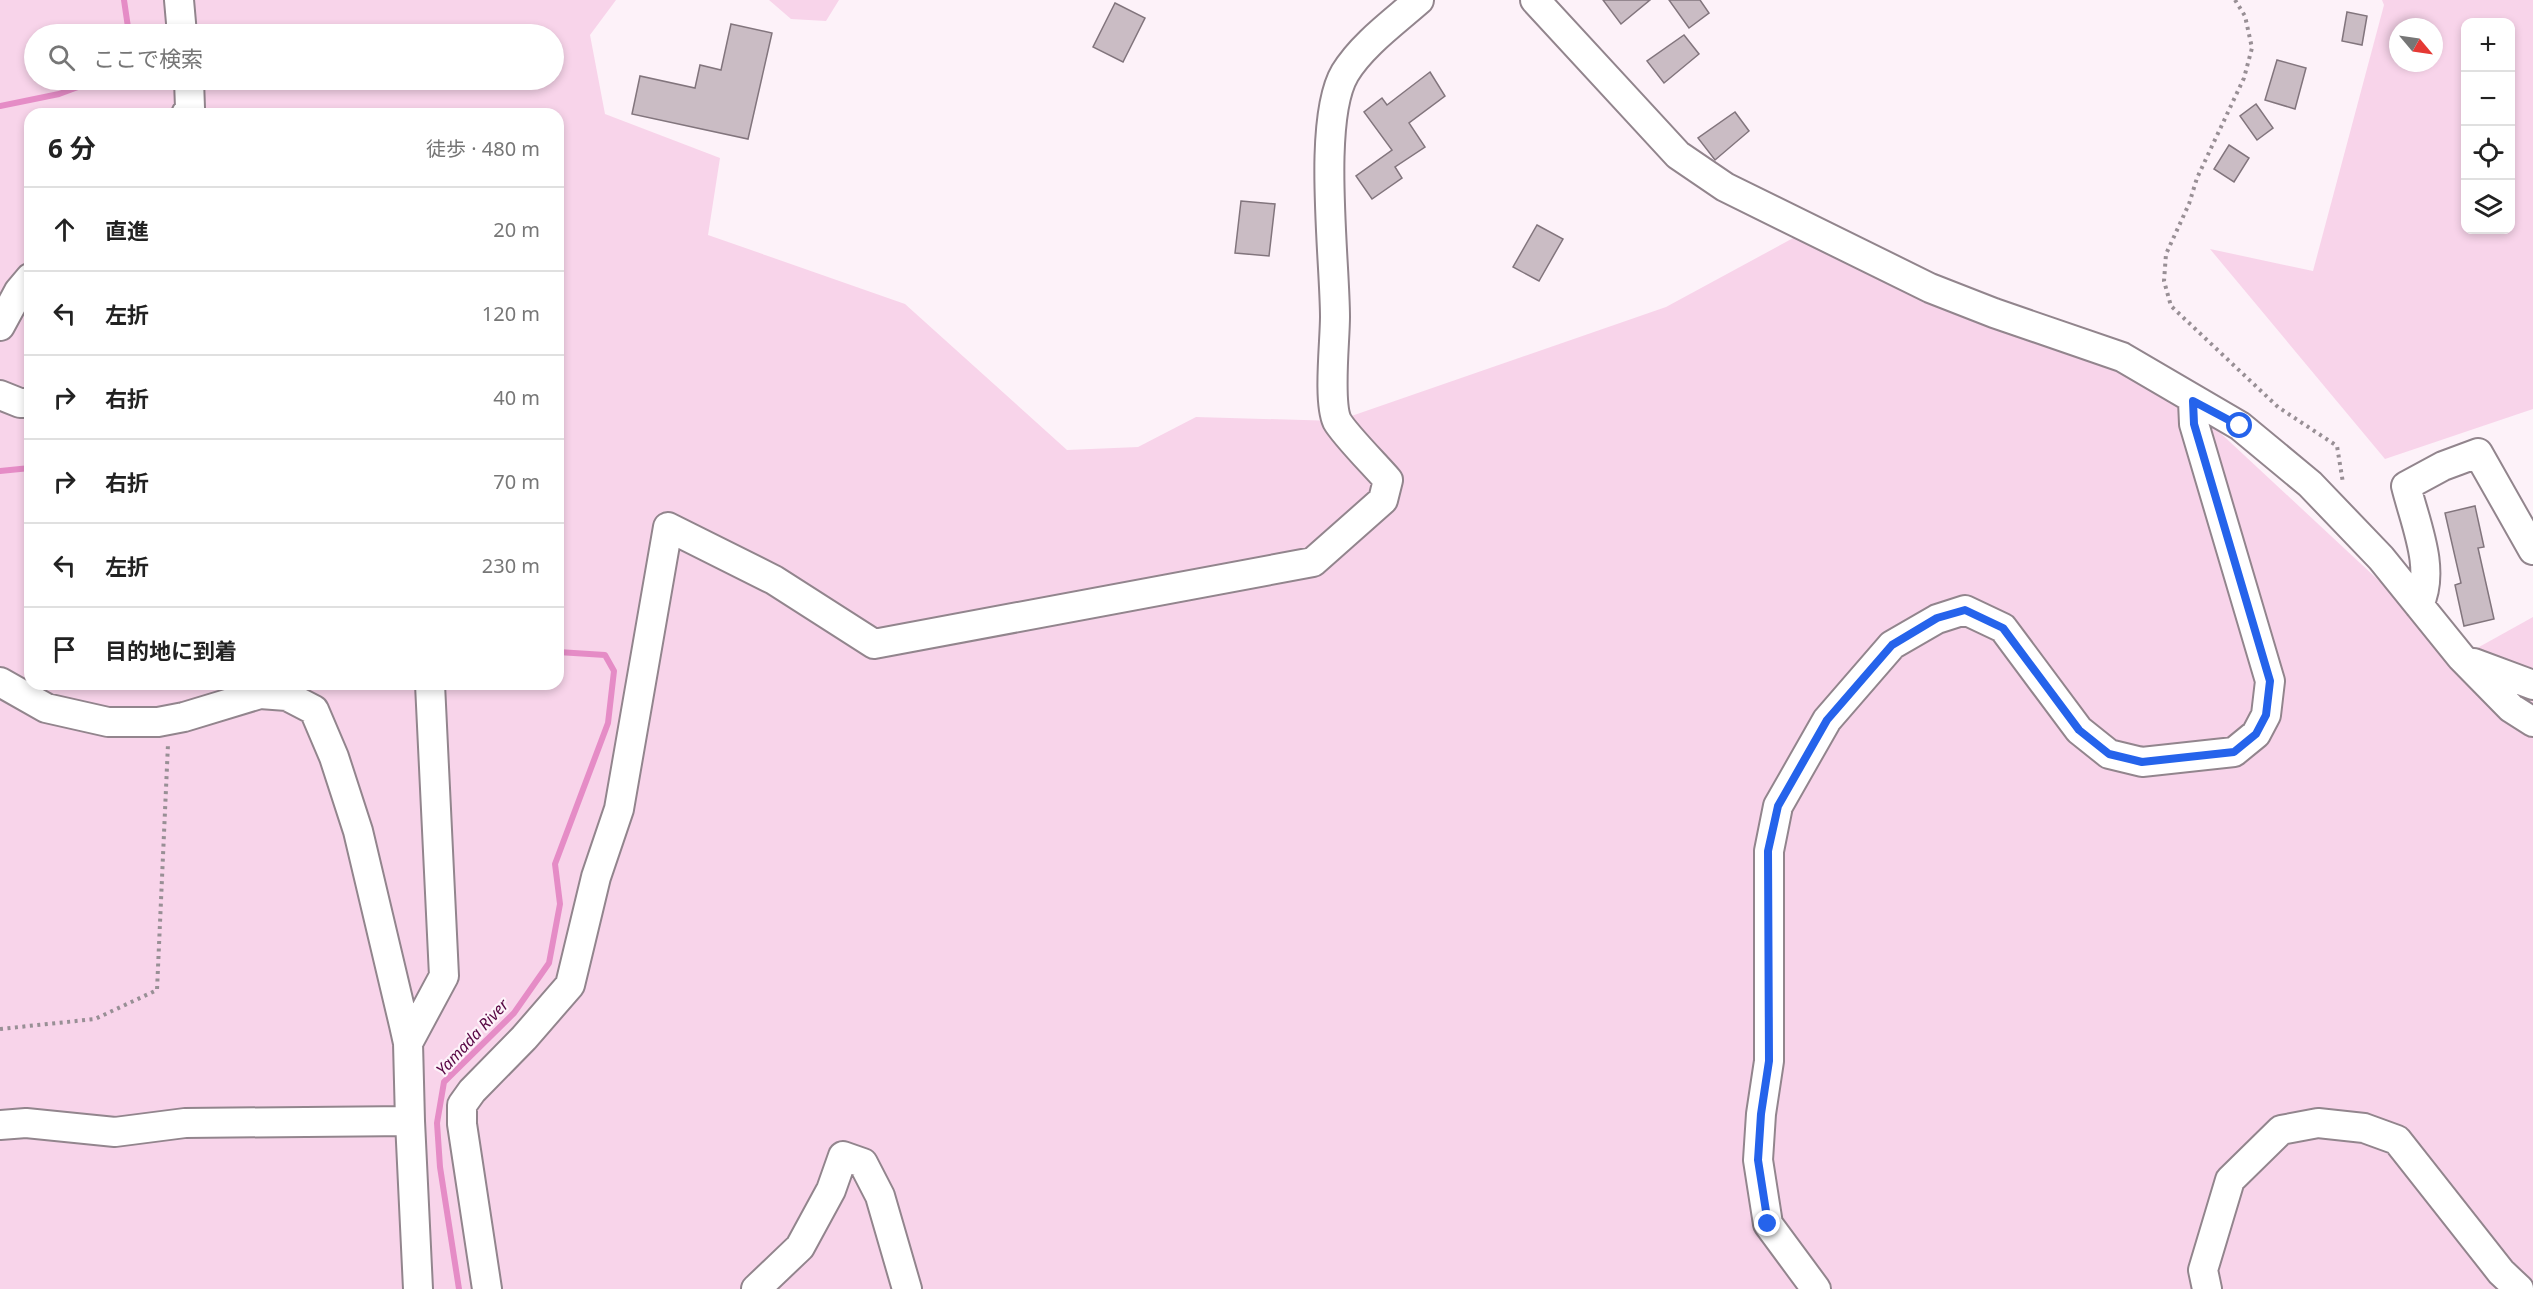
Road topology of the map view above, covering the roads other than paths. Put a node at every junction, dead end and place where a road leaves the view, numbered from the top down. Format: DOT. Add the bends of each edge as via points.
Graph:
graph roads {
  1 [pos="179,0"];
  2 [pos="1419,0"];
  3 [pos="1535,0"];
  4 [pos="181,24"];
  5 [pos="192,90"];
  6 [pos="190,108"];
  7 [pos="24,285"];
  8 [pos="0,326"];
  9 [pos="0,394"];
  10 [pos="2193,401"];
  11 [pos="24,403"];
  12 [pos="2533,550"];
  13 [pos="2419,605"];
  14 [pos="2462,657"];
  15 [pos="0,682"];
  16 [pos="2533,685"];
  17 [pos="430,690"];
  18 [pos="2533,722"];
  19 [pos="408,1043"];
  20 [pos="410,1121"];
  21 [pos="0,1125"];
  22 [pos="418,1289"];
  23 [pos="487,1289"];
  24 [pos="756,1289"];
  25 [pos="906,1289"];
  26 [pos="1816,1289"];
  27 [pos="2207,1289"];
  28 [pos="2519,1289"];
  1 -- 4 [label="street"];
  2 -- 23 [label="street" via="1355,59 1335,96 1331,253 1335,315 1332,379 1337,421 1388,480 1383,500 1313,562 874,644 774,580 668,527 619,809 596,877 570,985 462,1105"];
  3 -- 10 [label="street" via="1678,155 1725,188 1930,288 2122,357"];
  5 -- 6 [label="street"];
  7 -- 8 [label="street"];
  9 -- 11 [label="street"];
  10 -- 13 [label="street" via="2240,426 2310,484 2381,558"];
  10 -- 26 [label="street" via="2194,424 2270,681 2266,715 2256,734 2234,752 2142,762 2109,754 2079,730 2003,628 1965,610 1937,618 1892,645 1827,720 1778,806 1768,851 1769,1061 1758,1160 1768,1224"];
  12 -- 13 [label="street" via="2478,453 2443,466 2406,486 2424,555 2426,591"];
  13 -- 14 [label="street"];
  14 -- 16 [label="street"];
  14 -- 18 [label="street" via="2511,708"];
  15 -- 19 [label="street" via="46,708 108,722 170,720 260,694 287,696 314,710 358,831"];
  17 -- 19 [label="street" via="444,976"];
  19 -- 20 [label="street"];
  20 -- 21 [label="street" via="185,1123 116,1132"];
  20 -- 22 [label="street"];
  24 -- 25 [label="street" via="800,1246 831,1190 843,1156 863,1163 880,1196"];
  27 -- 28 [label="street" via="2203,1270 2230,1180 2282,1130 2318,1123 2364,1128 2397,1140 2501,1272"];
}
